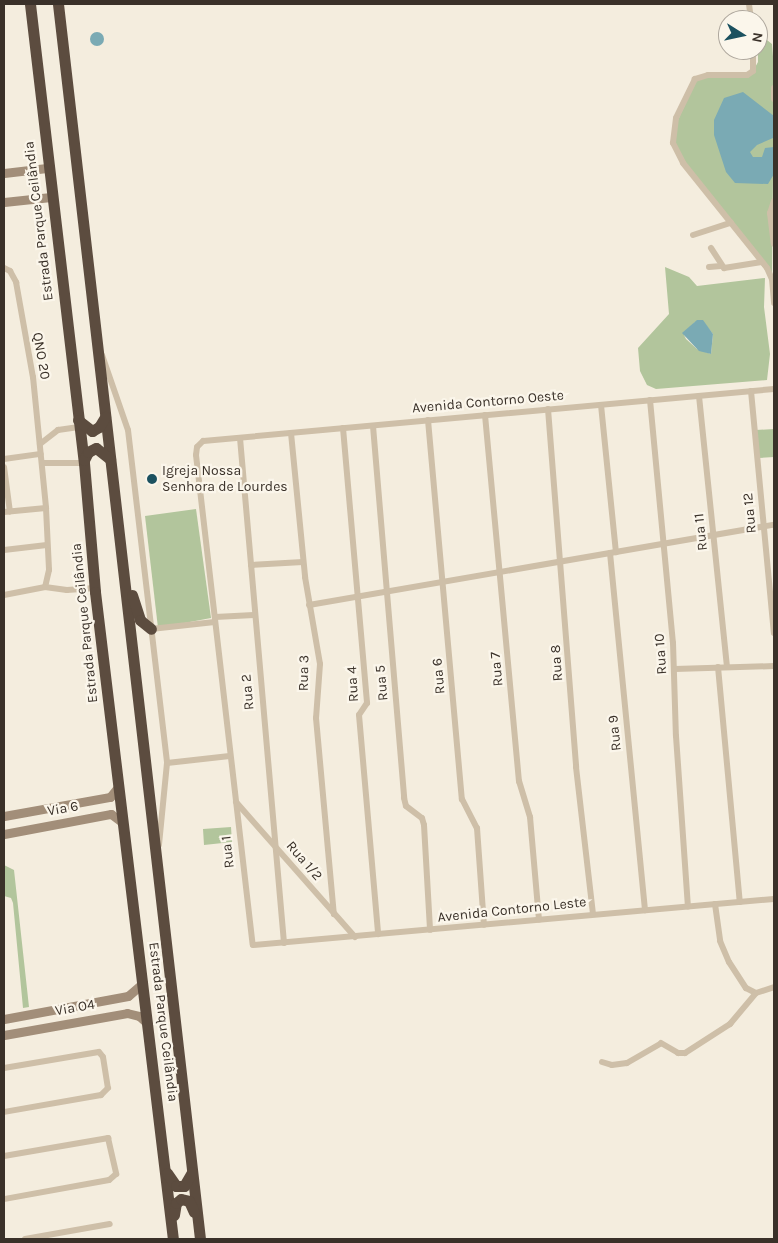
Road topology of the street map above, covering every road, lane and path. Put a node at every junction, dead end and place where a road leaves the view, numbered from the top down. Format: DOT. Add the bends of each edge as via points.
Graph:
graph roads {
  1 [pos="30,4"];
  2 [pos="58,4"];
  3 [pos="753,60"];
  4 [pos="774,88"];
  5 [pos="774,98"];
  6 [pos="47,168"];
  7 [pos="4,173"];
  8 [pos="51,198"];
  9 [pos="774,201"];
  10 [pos="4,202"];
  11 [pos="731,223"];
  12 [pos="693,234"];
  13 [pos="774,244"];
  14 [pos="711,248"];
  15 [pos="762,262"];
  16 [pos="721,266"];
  17 [pos="709,267"];
  18 [pos="4,268"];
  19 [pos="773,276"];
  20 [pos="774,304"];
  21 [pos="99,344"];
  22 [pos="774,389"];
  23 [pos="751,391"];
  24 [pos="699,396"];
  25 [pos="650,400"];
  26 [pos="601,404"];
  27 [pos="548,409"];
  28 [pos="485,415"];
  29 [pos="105,417"];
  30 [pos="428,420"];
  31 [pos="79,423"];
  32 [pos="373,426"];
  33 [pos="343,428"];
  34 [pos="291,433"];
  35 [pos="240,438"];
  36 [pos="203,441"];
  37 [pos="40,444"];
  38 [pos="41,454"];
  39 [pos="4,459"];
  40 [pos="110,459"];
  41 [pos="84,461"];
  42 [pos="42,463"];
  43 [pos="4,467"];
  44 [pos="6,497"];
  45 [pos="46,508"];
  46 [pos="7,512"];
  47 [pos="774,525"];
  48 [pos="764,527"];
  49 [pos="714,536"];
  50 [pos="664,544"];
  51 [pos="47,545"];
  52 [pos="4,550"];
  53 [pos="613,553"];
  54 [pos="303,562"];
  55 [pos="562,562"];
  56 [pos="251,565"];
  57 [pos="123,567"];
  58 [pos="500,571"];
  59 [pos="443,582"];
  60 [pos="46,587"];
  61 [pos="95,588"];
  62 [pos="388,592"];
  63 [pos="4,595"];
  64 [pos="358,597"];
  65 [pos="309,605"];
  66 [pos="254,615"];
  67 [pos="215,620"];
  68 [pos="151,629"];
  69 [pos="774,634"];
  70 [pos="774,666"];
  71 [pos="718,667"];
  72 [pos="728,667"];
  73 [pos="675,668"];
  74 [pos="230,756"];
  75 [pos="167,763"];
  76 [pos="120,786"];
  77 [pos="236,801"];
  78 [pos="4,816"];
  79 [pos="124,823"];
  80 [pos="4,834"];
  81 [pos="275,848"];
  82 [pos="157,859"];
  83 [pos="774,899"];
  84 [pos="740,902"];
  85 [pos="715,904"];
  86 [pos="688,907"];
  87 [pos="645,910"];
  88 [pos="334,914"];
  89 [pos="593,914"];
  90 [pos="539,920"];
  91 [pos="484,925"];
  92 [pos="430,930"];
  93 [pos="378,934"];
  94 [pos="355,937"];
  95 [pos="284,943"];
  96 [pos="253,945"];
  97 [pos="143,983"];
  98 [pos="774,986"];
  99 [pos="756,993"];
  100 [pos="49,1010"];
  101 [pos="32,1014"];
  102 [pos="4,1019"];
  103 [pos="148,1024"];
  104 [pos="54,1026"];
  105 [pos="8,1034"];
  106 [pos="602,1062"];
  107 [pos="4,1068"];
  108 [pos="4,1112"];
  109 [pos="4,1156"];
  110 [pos="166,1169"];
  111 [pos="192,1172"];
  112 [pos="4,1199"];
  113 [pos="110,1224"];
  114 [pos="198,1225"];
  115 [pos="173,1234"];
  116 [pos="25,1239"];
  117 [pos="200,1239"];
  1 -- 6 [label="highway, Estrada Parque Ceilândia"];
  2 -- 21 [label="highway, Estrada Parque Ceilândia"];
  3 -- 11 [label="street" via="753,71 747,75 708,74 695,79 673,131 676,152"];
  4 -- 5 [label="street"];
  6 -- 7 [label="main road"];
  6 -- 8 [label="highway, Estrada Parque Ceilândia"];
  8 -- 10 [label="main road"];
  8 -- 31 [label="highway, Estrada Parque Ceilândia"];
  9 -- 13 [label="street" via="770,213"];
  11 -- 12 [label="street"];
  11 -- 15 [label="street"];
  14 -- 16 [label="street"];
  15 -- 16 [label="street"];
  15 -- 19 [label="street"];
  16 -- 17 [label="street"];
  18 -- 37 [label="street, QNO 20" via="10,271 16,282 33,377"];
  19 -- 20 [label="street"];
  21 -- 29 [label="highway, Estrada Parque Ceilândia"];
  21 -- 68 [label="street" via="128,430"];
  22 -- 23 [label="street, Avenida Contorno Oeste"];
  23 -- 24 [label="street, Avenida Contorno Oeste"];
  23 -- 48 [label="street, Rua 12"];
  24 -- 25 [label="street, Avenida Contorno Oeste"];
  24 -- 49 [label="street, Rua 11"];
  25 -- 26 [label="street, Avenida Contorno Oeste"];
  25 -- 50 [label="street, Rua 10"];
  26 -- 27 [label="street, Avenida Contorno Oeste"];
  26 -- 53 [label="street, Rua 9"];
  27 -- 28 [label="street, Avenida Contorno Oeste"];
  27 -- 55 [label="street, Rua 8"];
  28 -- 30 [label="street, Avenida Contorno Oeste"];
  28 -- 58 [label="street, Rua 7"];
  29 -- 31 [label="highway" via="92,431"];
  29 -- 40 [label="highway, Estrada Parque Ceilândia"];
  30 -- 32 [label="street, Avenida Contorno Oeste"];
  30 -- 59 [label="street, Rua 6"];
  31 -- 37 [label="street" via="58,430"];
  31 -- 41 [label="highway, Estrada Parque Ceilândia"];
  32 -- 33 [label="street, Avenida Contorno Oeste"];
  32 -- 62 [label="street, Rua 5"];
  33 -- 34 [label="street, Avenida Contorno Oeste"];
  33 -- 64 [label="street, Rua 4"];
  34 -- 35 [label="street, Avenida Contorno Oeste"];
  34 -- 54 [label="street, Rua 3"];
  35 -- 36 [label="street, Avenida Contorno Oeste"];
  35 -- 56 [label="street, Rua 2"];
  36 -- 67 [label="street, Rua 1" via="197,446 196,455"];
  37 -- 38 [label="street, QNO 20"];
  38 -- 39 [label="street"];
  38 -- 42 [label="street, QNO 20"];
  40 -- 41 [label="highway" via="96,448 88,452"];
  40 -- 57 [label="highway, Estrada Parque Ceilândia"];
  41 -- 42 [label="street"];
  41 -- 61 [label="highway, Estrada Parque Ceilândia"];
  42 -- 45 [label="street, QNO 20"];
  43 -- 44 [label="street"];
  44 -- 46 [label="street"];
  45 -- 46 [label="street"];
  45 -- 51 [label="street, QNO 20"];
  47 -- 48 [label="street"];
  48 -- 49 [label="street"];
  48 -- 69 [label="street, Rua 12"];
  49 -- 50 [label="street"];
  49 -- 72 [label="street, Rua 11"];
  50 -- 53 [label="street"];
  50 -- 73 [label="street, Rua 10"];
  51 -- 52 [label="street"];
  51 -- 60 [label="street, QNO 20"];
  53 -- 55 [label="street"];
  53 -- 87 [label="street, Rua 9"];
  54 -- 56 [label="street"];
  54 -- 65 [label="street, Rua 3"];
  55 -- 58 [label="street"];
  55 -- 89 [label="street, Rua 8" via="576,767"];
  56 -- 66 [label="street, Rua 2"];
  57 -- 68 [label="highway" via="140,620"];
  57 -- 82 [label="highway, Estrada Parque Ceilândia"];
  58 -- 59 [label="street"];
  58 -- 90 [label="street, Rua 7" via="520,781 530,818"];
  59 -- 62 [label="street"];
  59 -- 91 [label="street, Rua 6" via="462,799 477,828"];
  60 -- 61 [label="street" via="67,590"];
  60 -- 63 [label="street"];
  61 -- 76 [label="highway, Estrada Parque Ceilândia"];
  62 -- 64 [label="street"];
  62 -- 92 [label="street, Rua 5" via="404,798 406,806 422,818 424,825"];
  64 -- 65 [label="street"];
  64 -- 93 [label="street, Rua 4" via="367,703 359,715"];
  65 -- 88 [label="street, Rua 3" via="320,664 316,718"];
  66 -- 67 [label="street"];
  66 -- 81 [label="street, Rua 2"];
  67 -- 68 [label="street"];
  67 -- 74 [label="street, Rua 1"];
  68 -- 75 [label="street"];
  70 -- 72 [label="street"];
  71 -- 72 [label="street"];
  71 -- 73 [label="street"];
  71 -- 84 [label="street"];
  73 -- 86 [label="street, Rua 10" via="676,736"];
  74 -- 75 [label="street"];
  74 -- 77 [label="street, Rua 1"];
  75 -- 82 [label="street"];
  76 -- 78 [label="main road, Via 6" via="110,797"];
  76 -- 79 [label="highway, Estrada Parque Ceilândia"];
  77 -- 81 [label="street, Rua 1/2"];
  77 -- 96 [label="street, Rua 1"];
  79 -- 80 [label="main road, Via 6" via="111,814"];
  79 -- 97 [label="highway, Estrada Parque Ceilândia"];
  81 -- 88 [label="street, Rua 1/2"];
  81 -- 95 [label="street, Rua 2"];
  82 -- 111 [label="highway, Estrada Parque Ceilândia"];
  83 -- 84 [label="street, Avenida Contorno Leste"];
  84 -- 85 [label="street, Avenida Contorno Leste"];
  85 -- 86 [label="street, Avenida Contorno Leste"];
  85 -- 99 [label="street" via="720,941 729,962 746,988"];
  86 -- 87 [label="street, Avenida Contorno Leste"];
  87 -- 89 [label="street, Avenida Contorno Leste"];
  88 -- 94 [label="street, Rua 1/2"];
  89 -- 90 [label="street, Avenida Contorno Leste"];
  90 -- 91 [label="street, Avenida Contorno Leste"];
  91 -- 92 [label="street, Avenida Contorno Leste"];
  92 -- 93 [label="street, Avenida Contorno Leste"];
  93 -- 94 [label="street, Avenida Contorno Leste"];
  94 -- 95 [label="street, Avenida Contorno Leste"];
  95 -- 96 [label="street, Avenida Contorno Leste"];
  97 -- 100 [label="main road, Via O4" via="128,996"];
  97 -- 103 [label="highway, Estrada Parque Ceilândia"];
  98 -- 99 [label="street"];
  99 -- 106 [label="street" via="730,1024 685,1053 678,1053 661,1043 628,1063 612,1065"];
  100 -- 101 [label="main road, Via O4"];
  100 -- 104 [label="main road" via="46,1021"];
  101 -- 102 [label="main road, Via O4"];
  101 -- 105 [label="main road" via="29,1024"];
  103 -- 104 [label="main road, Via O4" via="139,1016 127,1013"];
  103 -- 110 [label="highway, Estrada Parque Ceilândia"];
  104 -- 105 [label="main road, Via O4"];
  107 -- 108 [label="street" via="95,1052 102,1057 108,1088 101,1095"];
  109 -- 112 [label="street" via="104,1138 111,1140 116,1174 109,1180"];
  110 -- 111 [label="highway" via="176,1186 184,1186"];
  110 -- 115 [label="highway, Estrada Parque Ceilândia"];
  111 -- 114 [label="highway, Estrada Parque Ceilândia"];
  113 -- 116 [label="street"];
  114 -- 115 [label="highway" via="189,1201 181,1199 174,1210"];
  114 -- 117 [label="highway, Estrada Parque Ceilândia"];
}
